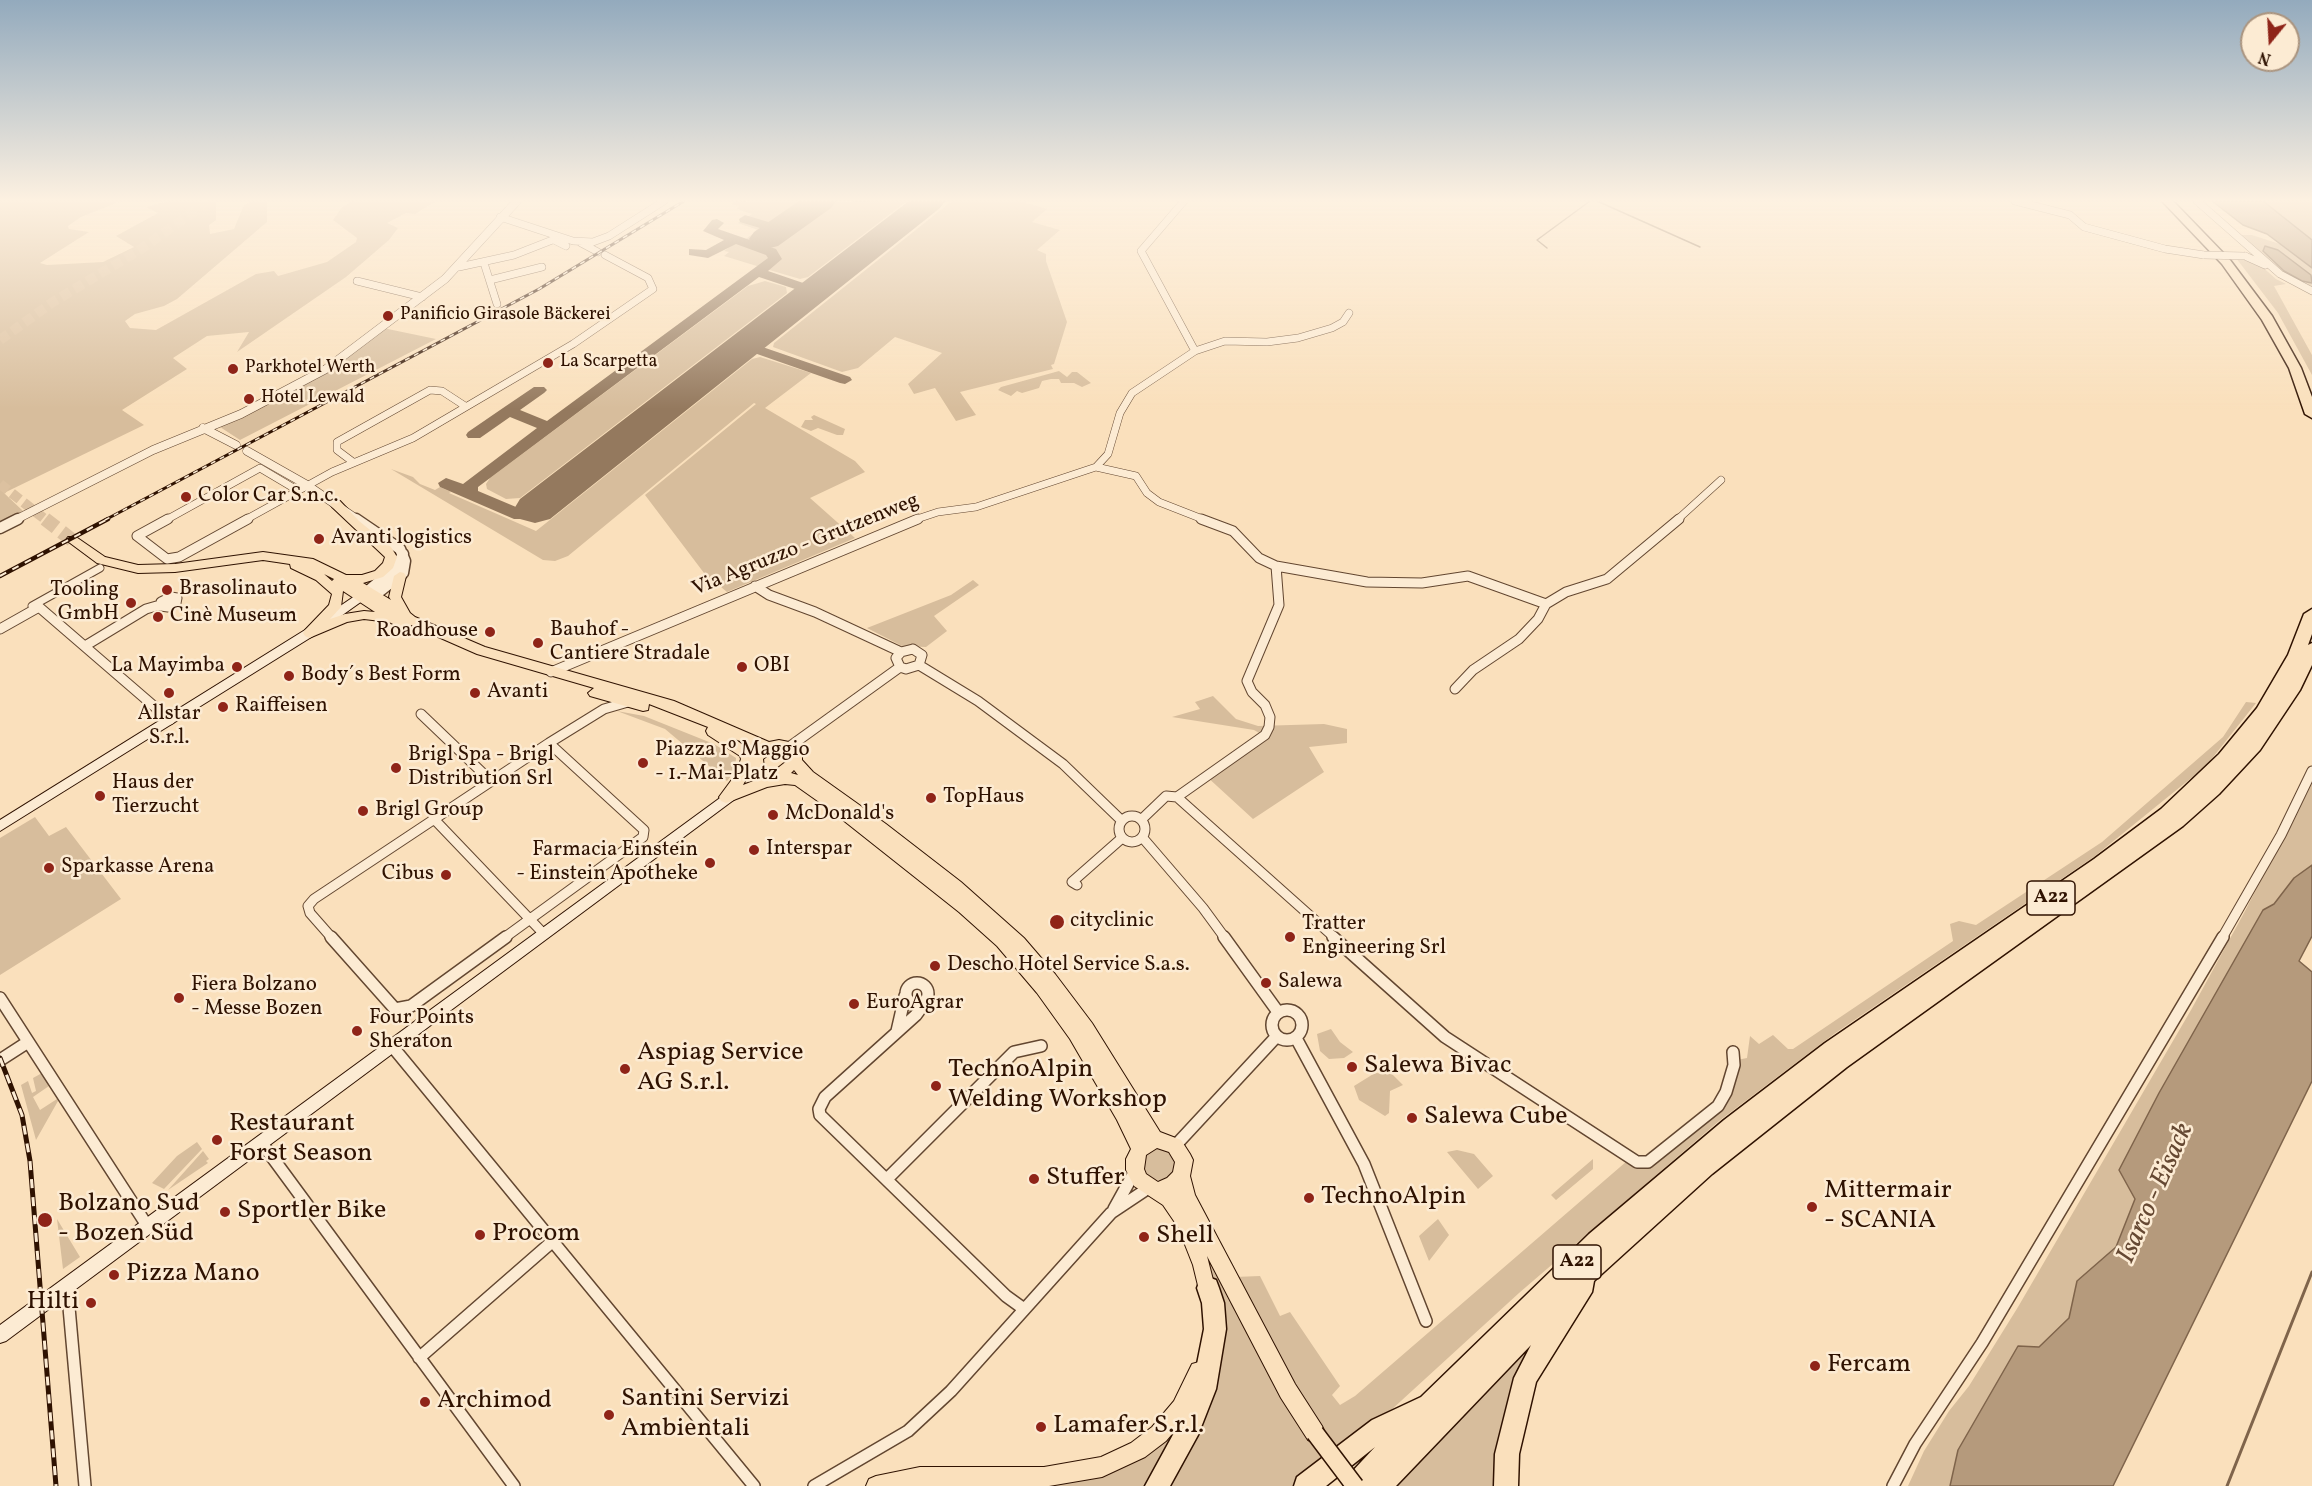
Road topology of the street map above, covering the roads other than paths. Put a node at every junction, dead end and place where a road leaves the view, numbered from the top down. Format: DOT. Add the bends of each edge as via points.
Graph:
graph roads {
  1 [pos="455,270"];
  2 [pos="487,270"];
  3 [pos="529,270"];
  4 [pos="633,270"];
  5 [pos="1151,270"];
  6 [pos="2232,270"];
  7 [pos="2239,270"];
  8 [pos="2270,270"];
  9 [pos="2278,270"];
  10 [pos="490,280"];
  11 [pos="357,281"];
  12 [pos="2290,281"];
  13 [pos="2312,291"];
  14 [pos="422,297"];
  15 [pos="497,304"];
  16 [pos="1349,313"];
  17 [pos="1195,351"];
  18 [pos="2312,390"];
  19 [pos="465,406"];
  20 [pos="2312,414"];
  21 [pos="203,428"];
  22 [pos="236,445"];
  23 [pos="247,451"];
  24 [pos="354,462"];
  25 [pos="1096,466"];
  26 [pos="1721,480"];
  27 [pos="307,485"];
  28 [pos="297,490"];
  29 [pos="336,504"];
  30 [pos="0,528"];
  31 [pos="72,540"];
  32 [pos="403,554"];
  33 [pos="245,558"];
  34 [pos="282,560"];
  35 [pos="1276,566"];
  36 [pos="100,568"];
  37 [pos="328,568"];
  38 [pos="400,576"];
  39 [pos="755,586"];
  40 [pos="366,597"];
  41 [pos="1546,604"];
  42 [pos="160,605"];
  43 [pos="2312,614"];
  44 [pos="22,617"];
  45 [pos="402,619"];
  46 [pos="0,629"];
  47 [pos="309,633"];
  48 [pos="85,646"];
  49 [pos="2312,649"];
  50 [pos="901,652"];
  51 [pos="919,665"];
  52 [pos="900,667"];
  53 [pos="551,672"];
  54 [pos="1455,689"];
  55 [pos="601,694"];
  56 [pos="628,702"];
  57 [pos="421,714"];
  58 [pos="594,716"];
  59 [pos="170,720"];
  60 [pos="713,731"];
  61 [pos="549,744"];
  62 [pos="768,747"];
  63 [pos="789,747"];
  64 [pos="755,761"];
  65 [pos="795,762"];
  66 [pos="2312,771"];
  67 [pos="774,776"];
  68 [pos="490,780"];
  69 [pos="815,792"];
  70 [pos="726,797"];
  71 [pos="1177,797"];
  72 [pos="433,818"];
  73 [pos="1142,819"];
  74 [pos="1121,820"];
  75 [pos="0,826"];
  76 [pos="1142,837"];
  77 [pos="1122,838"];
  78 [pos="1077,885"];
  79 [pos="531,919"];
  80 [pos="543,933"];
  81 [pos="905,996"];
  82 [pos="0,998"];
  83 [pos="926,1001"];
  84 [pos="1278,1012"];
  85 [pos="897,1032"];
  86 [pos="1276,1036"];
  87 [pos="1296,1038"];
  88 [pos="28,1042"];
  89 [pos="392,1046"];
  90 [pos="1041,1046"];
  91 [pos="1733,1052"];
  92 [pos="0,1060"];
  93 [pos="1155,1140"];
  94 [pos="261,1142"];
  95 [pos="1175,1146"];
  96 [pos="1140,1149"];
  97 [pos="1135,1170"];
  98 [pos="1181,1176"];
  99 [pos="888,1178"];
  100 [pos="1154,1189"];
  101 [pos="1111,1213"];
  102 [pos="148,1227"];
  103 [pos="553,1240"];
  104 [pos="1597,1262"];
  105 [pos="67,1285"];
  106 [pos="1208,1288"];
  107 [pos="1024,1309"];
  108 [pos="1425,1321"];
  109 [pos="0,1335"];
  110 [pos="418,1358"];
  111 [pos="1430,1404"];
  112 [pos="85,1486"];
  113 [pos="514,1486"];
  114 [pos="754,1486"];
  115 [pos="814,1486"];
  116 [pos="876,1486"];
  117 [pos="1157,1486"];
  118 [pos="1306,1486"];
  119 [pos="1356,1486"];
  120 [pos="1379,1486"];
  121 [pos="1506,1486"];
  122 [pos="1893,1486"];
  1 -- 14 [label="street"];
  2 -- 10 [label="street"];
  3 -- 10 [label="street"];
  4 -- 19 [label="street" via="651,280 651,292 573,344"];
  5 -- 17 [label="street"];
  6 -- 20 [label="highway" via="2268,319 2295,368"];
  7 -- 18 [label="highway" via="2292,346"];
  8 -- 12 [label="street, bridge"];
  9 -- 12 [label="street"];
  10 -- 15 [label="street"];
  11 -- 14 [label="street"];
  12 -- 13 [label="street"];
  14 -- 21 [label="street" via="324,370 241,414"];
  16 -- 17 [label="street" via="1332,328 1298,338 1225,341"];
  17 -- 25 [label="street" via="1132,393 1120,414 1108,454"];
  19 -- 24 [label="street" via="396,446"];
  19 -- 24 [label="street" via="442,391 430,390 337,442 337,450"];
  21 -- 22 [label="street"];
  21 -- 30 [label="street"];
  23 -- 27 [label="street"];
  24 -- 27 [label="street"];
  25 -- 35 [label="street" via="1136,476 1147,493 1159,502 1233,531 1258,558"];
  25 -- 39 [label="street, Via Agruzzo - Grutzenweg" via="976,507 938,512 911,521"];
  26 -- 41 [label="street" via="1607,579 1566,592"];
  27 -- 28 [label="street"];
  27 -- 29 [label="street"];
  28 -- 28 [label="street" via="179,557 167,560 137,536 261,468"];
  29 -- 32 [label="street"];
  29 -- 37 [label="main road" via="387,550 392,560 383,572 362,579 346,577"];
  31 -- 33 [label="main road" via="101,560 138,569"];
  32 -- 38 [label="street" via="405,569"];
  32 -- 40 [label="street" via="396,567"];
  33 -- 34 [label="main road"];
  33 -- 37 [label="main road" via="269,556"];
  34 -- 40 [label="main road" via="317,570"];
  34 -- 47 [label="main road" via="320,577 338,591 335,607"];
  35 -- 41 [label="street" via="1366,582 1422,583 1468,576"];
  35 -- 71 [label="street" via="1279,605 1247,681 1265,705 1269,727 1265,735"];
  36 -- 44 [label="street" via="19,614"];
  37 -- 40 [label="main road"];
  38 -- 40 [label="street"];
  38 -- 45 [label="main road" via="395,597"];
  39 -- 50 [label="street"];
  39 -- 53 [label="street, Via Agruzzo - Grutzenweg"];
  40 -- 45 [label="main road"];
  40 -- 47 [label="main road"];
  41 -- 54 [label="street" via="1539,619 1519,639 1473,670"];
  42 -- 48 [label="street" via="146,609"];
  43 -- 111 [label="highway, A22" via="2296,656 2263,712 2225,759 2167,814 1832,1049 1740,1119 1597,1242"];
  44 -- 46 [label="street"];
  44 -- 48 [label="street" via="39,607"];
  45 -- 47 [label="main road" via="364,615 345,618"];
  45 -- 53 [label="main road" via="481,651"];
  45 -- 55 [label="main road" via="474,657"];
  47 -- 59 [label="main road"];
  48 -- 59 [label="street"];
  49 -- 104 [label="highway, A22" via="2292,690 2254,746 2177,821 1787,1100"];
  50 -- 51 [label="street" via="919,651 923,660"];
  50 -- 52 [label="street" via="896,658"];
  51 -- 52 [label="street"];
  51 -- 74 [label="street" via="978,700 1063,764"];
  52 -- 63 [label="street"];
  53 -- 62 [label="main road" via="669,705"];
  55 -- 56 [label="main road"];
  55 -- 58 [label="street" via="603,701"];
  56 -- 58 [label="street"];
  56 -- 60 [label="main road"];
  57 -- 68 [label="street"];
  58 -- 61 [label="street"];
  59 -- 75 [label="main road"];
  60 -- 64 [label="main road" via="745,747"];
  60 -- 70 [label="main road" via="746,753 748,759 742,776"];
  61 -- 68 [label="street"];
  61 -- 79 [label="street" via="644,830 643,837"];
  62 -- 63 [label="main road"];
  62 -- 64 [label="main road"];
  63 -- 65 [label="main road"];
  64 -- 67 [label="main road" via="759,772"];
  64 -- 70 [label="main road"];
  65 -- 67 [label="main road"];
  65 -- 93 [label="main road" via="808,776 956,886 1019,943 1082,1021"];
  66 -- 122 [label="street" via="2281,835 2173,1024"];
  67 -- 69 [label="main road" via="798,780"];
  67 -- 70 [label="main road"];
  68 -- 72 [label="street"];
  69 -- 70 [label="main road" via="779,781"];
  69 -- 96 [label="main road" via="964,907 1021,961 1085,1048"];
  70 -- 80 [label="main road"];
  71 -- 73 [label="street" via="1166,796"];
  71 -- 91 [label="street" via="1444,1037 1637,1162 1648,1162 1718,1106 1729,1083"];
  72 -- 79 [label="street"];
  72 -- 79 [label="street" via="308,906 395,1009 411,1006"];
  73 -- 74 [label="street"];
  73 -- 76 [label="street" via="1146,831"];
  74 -- 77 [label="street" via="1117,826"];
  76 -- 77 [label="street" via="1129,841"];
  76 -- 84 [label="street" via="1207,913"];
  77 -- 78 [label="street" via="1072,882"];
  79 -- 80 [label="street"];
  80 -- 89 [label="main road"];
  81 -- 83 [label="street" via="911,1004"];
  81 -- 83 [label="street" via="910,986 921,984 929,991"];
  81 -- 85 [label="street"];
  82 -- 88 [label="street"];
  83 -- 85 [label="street"];
  84 -- 86 [label="street" via="1271,1024"];
  84 -- 87 [label="street" via="1291,1010 1301,1018 1302,1033"];
  85 -- 99 [label="street" via="825,1097 819,1109 820,1115"];
  86 -- 87 [label="street"];
  86 -- 95 [label="street"];
  87 -- 108 [label="street" via="1364,1164"];
  88 -- 92 [label="street"];
  88 -- 102 [label="street"];
  89 -- 94 [label="main road"];
  89 -- 103 [label="street"];
  90 -- 99 [label="street" via="1014,1052"];
  93 -- 95 [label="main road"];
  93 -- 96 [label="main road"];
  94 -- 102 [label="main road"];
  94 -- 110 [label="street"];
  95 -- 98 [label="main road" via="1184,1160"];
  96 -- 97 [label="main road"];
  97 -- 100 [label="main road" via="1140,1180"];
  97 -- 101 [label="street"];
  98 -- 100 [label="main road" via="1173,1185"];
  98 -- 119 [label="main road, bridge" via="1199,1222 1292,1398"];
  99 -- 107 [label="street" via="1006,1296"];
  100 -- 101 [label="street"];
  100 -- 106 [label="main road" via="1169,1199 1184,1221"];
  101 -- 107 [label="street"];
  102 -- 105 [label="main road"];
  103 -- 110 [label="street"];
  103 -- 114 [label="street"];
  104 -- 120 [label="highway, A22"];
  104 -- 121 [label="highway" via="1526,1378 1507,1454"];
  105 -- 109 [label="main road"];
  105 -- 112 [label="street"];
  106 -- 116 [label="main road" via="1208,1333 1196,1381 1176,1416 1138,1450 1102,1467 1064,1475 929,1476"];
  106 -- 117 [label="highway" via="1215,1329 1204,1389 1190,1427"];
  107 -- 115 [label="street" via="951,1391 908,1431"];
  110 -- 113 [label="street"];
  111 -- 118 [label="highway" via="1380,1428"];
  111 -- 119 [label="highway, A22"];
}
